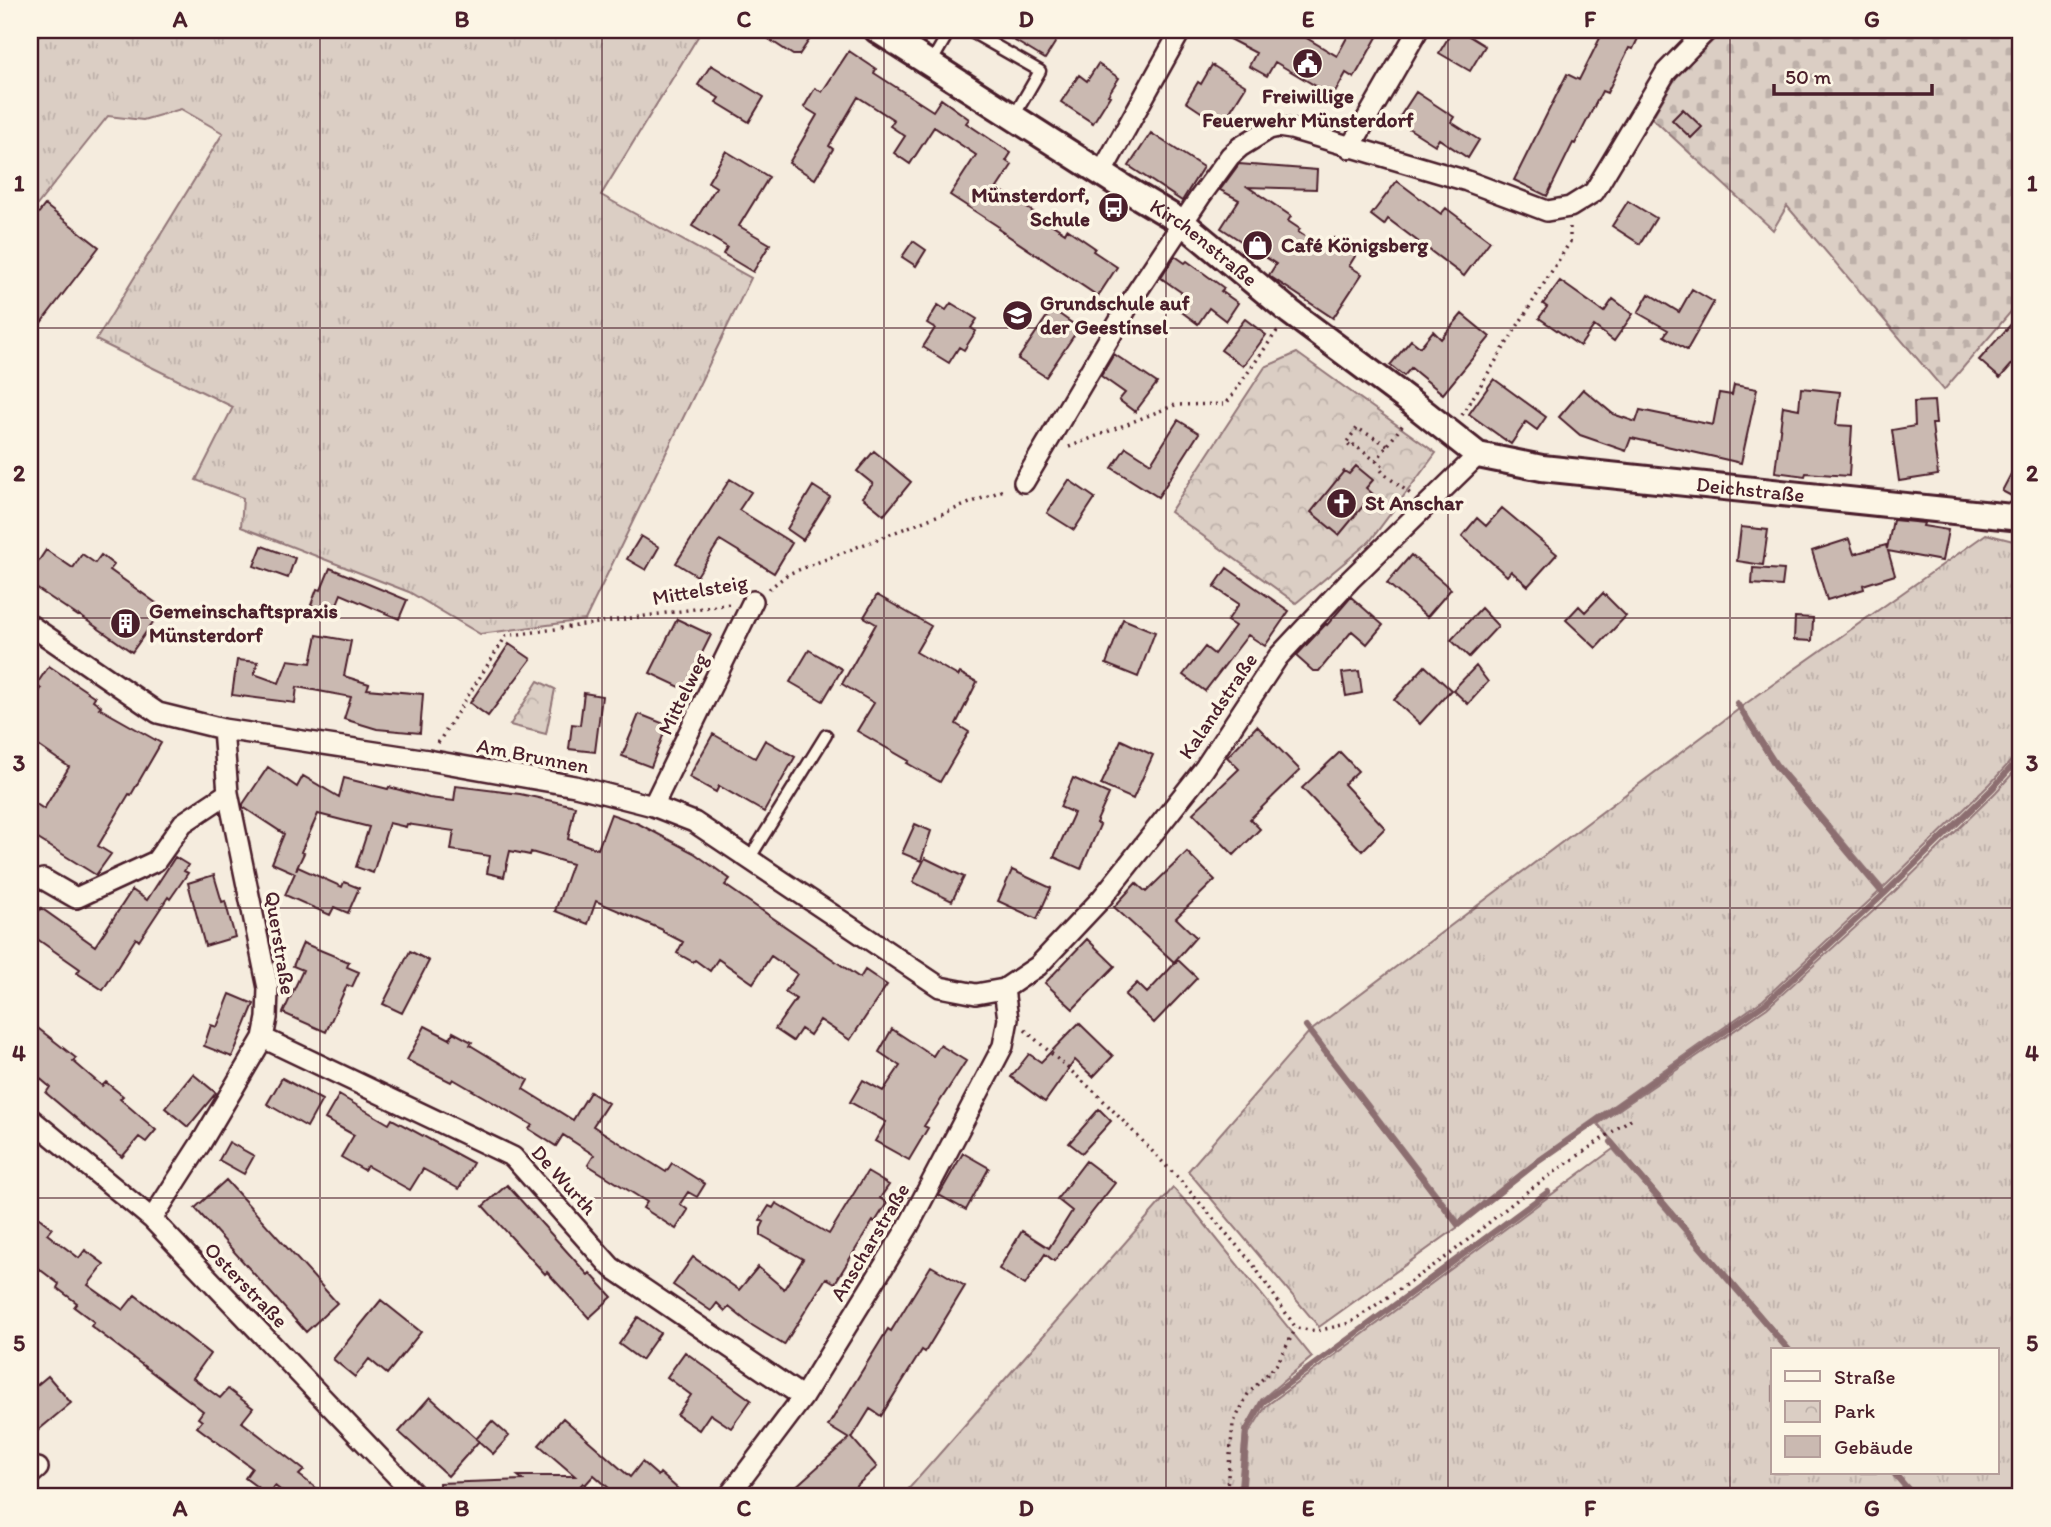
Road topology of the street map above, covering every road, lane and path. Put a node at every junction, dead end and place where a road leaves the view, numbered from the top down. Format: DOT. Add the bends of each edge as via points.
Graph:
graph roads {
  1 [pos="877,30"];
  2 [pos="950,30"];
  3 [pos="968,30"];
  4 [pos="1181,30"];
  5 [pos="1418,30"];
  6 [pos="1707,30"];
  7 [pos="930,64"];
  8 [pos="1014,117"];
  9 [pos="1350,148"];
  10 [pos="1102,172"];
  11 [pos="1570,206"];
  12 [pos="1183,223"];
  13 [pos="1290,312"];
  14 [pos="1450,432"];
  15 [pos="1478,455"];
  16 [pos="1039,458"];
  17 [pos="1376,461"];
  18 [pos="1024,482"];
  19 [pos="1399,486"];
  20 [pos="2021,518"];
  21 [pos="753,601"];
  22 [pos="30,625"];
  23 [pos="223,729"];
  24 [pos="826,735"];
  25 [pos="428,760"];
  26 [pos="228,793"];
  27 [pos="653,806"];
  28 [pos="749,859"];
  29 [pos="43,880"];
  30 [pos="1004,989"];
  31 [pos="1008,1019"];
  32 [pos="263,1038"];
  33 [pos="1632,1118"];
  34 [pos="30,1119"];
  35 [pos="152,1219"];
  36 [pos="1296,1328"];
  37 [pos="803,1397"];
  38 [pos="406,1493"];
  39 [pos="728,1497"];
  40 [pos="1226,1497"];
  1 -- 7 [label="street, Kirchenstraße"];
  2 -- 7 [label="lane"];
  3 -- 8 [label="lane" via="1040,71"];
  4 -- 10 [label="street"];
  5 -- 9 [label="street"];
  6 -- 11 [label="street" via="1667,72 1594,192"];
  7 -- 8 [label="street, Kirchenstraße"];
  8 -- 10 [label="street, Kirchenstraße"];
  9 -- 11 [label="street" via="1467,181 1547,211"];
  9 -- 12 [label="street" via="1291,129 1269,130 1230,156"];
  10 -- 12 [label="street, Kirchenstraße"];
  11 -- 14 [label="path" via="1570,242"];
  12 -- 13 [label="street, Kirchenstraße"];
  12 -- 16 [label="street" via="1129,304"];
  13 -- 14 [label="street, Kirchenstraße"];
  13 -- 16 [label="path" via="1226,404 1174,405"];
  14 -- 15 [label="street, Kirchenstraße"];
  15 -- 20 [label="street, Deichstraße" via="1542,468"];
  15 -- 30 [label="street, Kalandstraße" via="1278,657 1204,769 1102,898 1038,966"];
  16 -- 18 [label="street"];
  17 -- 17 [label="path" via="1346,443 1357,428 1387,446"];
  17 -- 19 [label="path"];
  18 -- 21 [label="path, Mittelsteig" via="788,574"];
  21 -- 25 [label="path, Mittelsteig" via="506,636"];
  21 -- 27 [label="street, Mittelweg"];
  22 -- 23 [label="street, Am Brunnen" via="158,713"];
  23 -- 25 [label="street, Am Brunnen"];
  23 -- 26 [label="street, Querstraße"];
  24 -- 28 [label="lane"];
  25 -- 27 [label="street, Am Brunnen" via="575,786"];
  26 -- 29 [label="street" via="183,823 156,861 76,898"];
  26 -- 32 [label="street, Querstraße" via="268,988"];
  27 -- 28 [label="street, Am Brunnen" via="694,822"];
  28 -- 30 [label="street, Am Brunnen" via="940,987 976,994"];
  30 -- 31 [label="street, Anscharstraße"];
  31 -- 36 [label="path" via="1097,1094 1180,1179 1252,1263"];
  31 -- 37 [label="street, Anscharstraße" via="1003,1046 908,1227"];
  32 -- 35 [label="street, Querstraße"];
  32 -- 37 [label="street, De Wurth" via="513,1157 611,1267"];
  33 -- 36 [label="path" via="1350,1323 1317,1331"];
  34 -- 35 [label="street, Osterstraße"];
  35 -- 38 [label="street, Osterstraße"];
  36 -- 40 [label="path" via="1277,1364 1248,1394 1233,1424"];
  37 -- 39 [label="street, Anscharstraße"];
}
